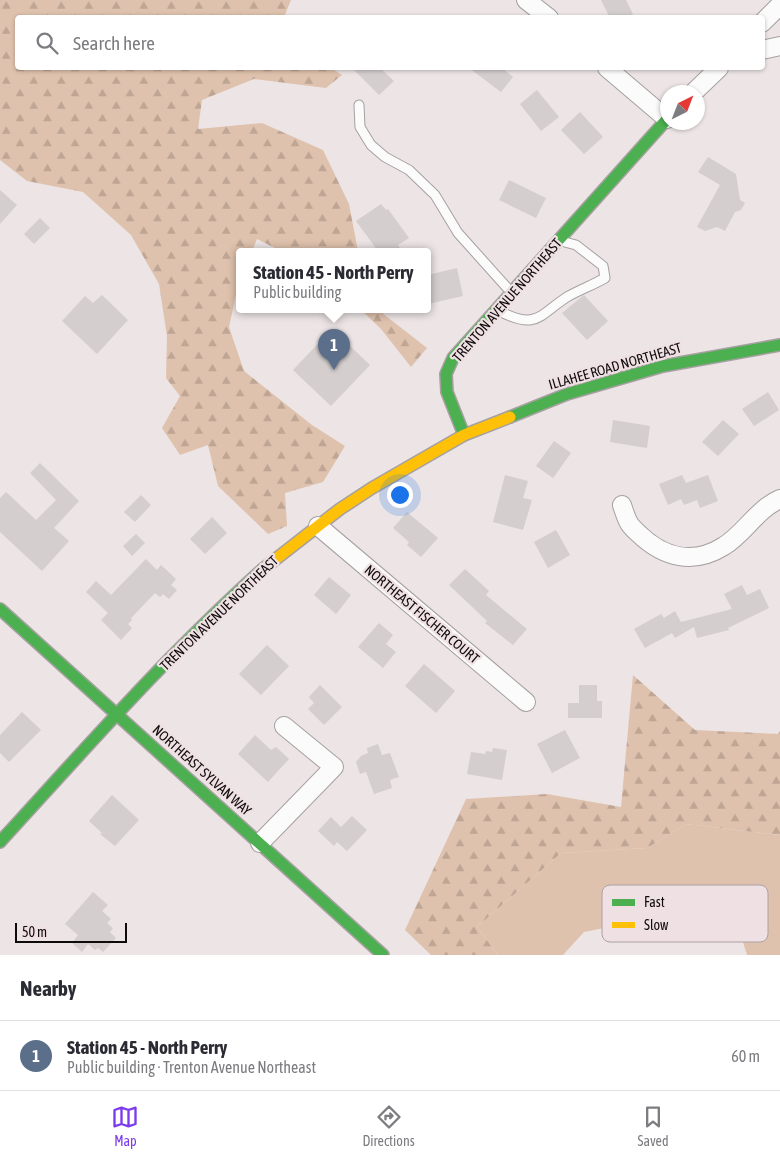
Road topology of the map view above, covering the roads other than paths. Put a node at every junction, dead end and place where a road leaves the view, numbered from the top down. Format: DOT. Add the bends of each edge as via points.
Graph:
graph roads {
  1 [pos="526,0"];
  2 [pos="780,5"];
  3 [pos="545,15"];
  4 [pos="765,21"];
  5 [pos="780,46"];
  6 [pos="765,49"];
  7 [pos="609,70"];
  8 [pos="717,70"];
  9 [pos="701,85"];
  10 [pos="360,105"];
  11 [pos="660,113"];
  12 [pos="660,127"];
  13 [pos="558,240"];
  14 [pos="511,293"];
  15 [pos="497,309"];
  16 [pos="780,345"];
  17 [pos="464,435"];
  18 [pos="780,499"];
  19 [pos="622,505"];
  20 [pos="318,526"];
  21 [pos="0,609"];
  22 [pos="526,702"];
  23 [pos="118,715"];
  24 [pos="284,726"];
  25 [pos="0,841"];
  26 [pos="260,843"];
  27 [pos="383,955"];
  1 -- 3 [label="street"];
  2 -- 4 [label="street"];
  5 -- 6 [label="street"];
  7 -- 11 [label="street"];
  8 -- 9 [label="street"];
  10 -- 14 [label="lane" via="360,127 371,145 409,170 434,195 458,233"];
  12 -- 13 [label="main road, TRENTON AVENUE NORTHEAST"];
  13 -- 14 [label="main road, TRENTON AVENUE NORTHEAST"];
  13 -- 15 [label="lane" via="576,245 603,266 606,278 568,297 538,320 515,319"];
  14 -- 15 [label="main road, TRENTON AVENUE NORTHEAST"];
  15 -- 17 [label="main road, TRENTON AVENUE NORTHEAST" via="453,358 446,374 447,392"];
  16 -- 17 [label="main road, ILLAHEE ROAD NORTHEAST" via="663,366 566,394"];
  17 -- 20 [label="main road, TRENTON AVENUE NORTHEAST" via="372,488"];
  18 -- 19 [label="street" via="725,546 706,555 685,558 665,553 646,540 629,524"];
  20 -- 22 [label="street, NORTHEAST FISCHER COURT"];
  20 -- 23 [label="main road, TRENTON AVENUE NORTHEAST" via="226,602"];
  21 -- 23 [label="main road, NORTHEAST SYLVAN WAY"];
  23 -- 25 [label="main road, TRENTON AVENUE NORTHEAST"];
  23 -- 26 [label="main road, NORTHEAST SYLVAN WAY"];
  24 -- 26 [label="street" via="334,767"];
  26 -- 27 [label="main road, NORTHEAST SYLVAN WAY"];
}
